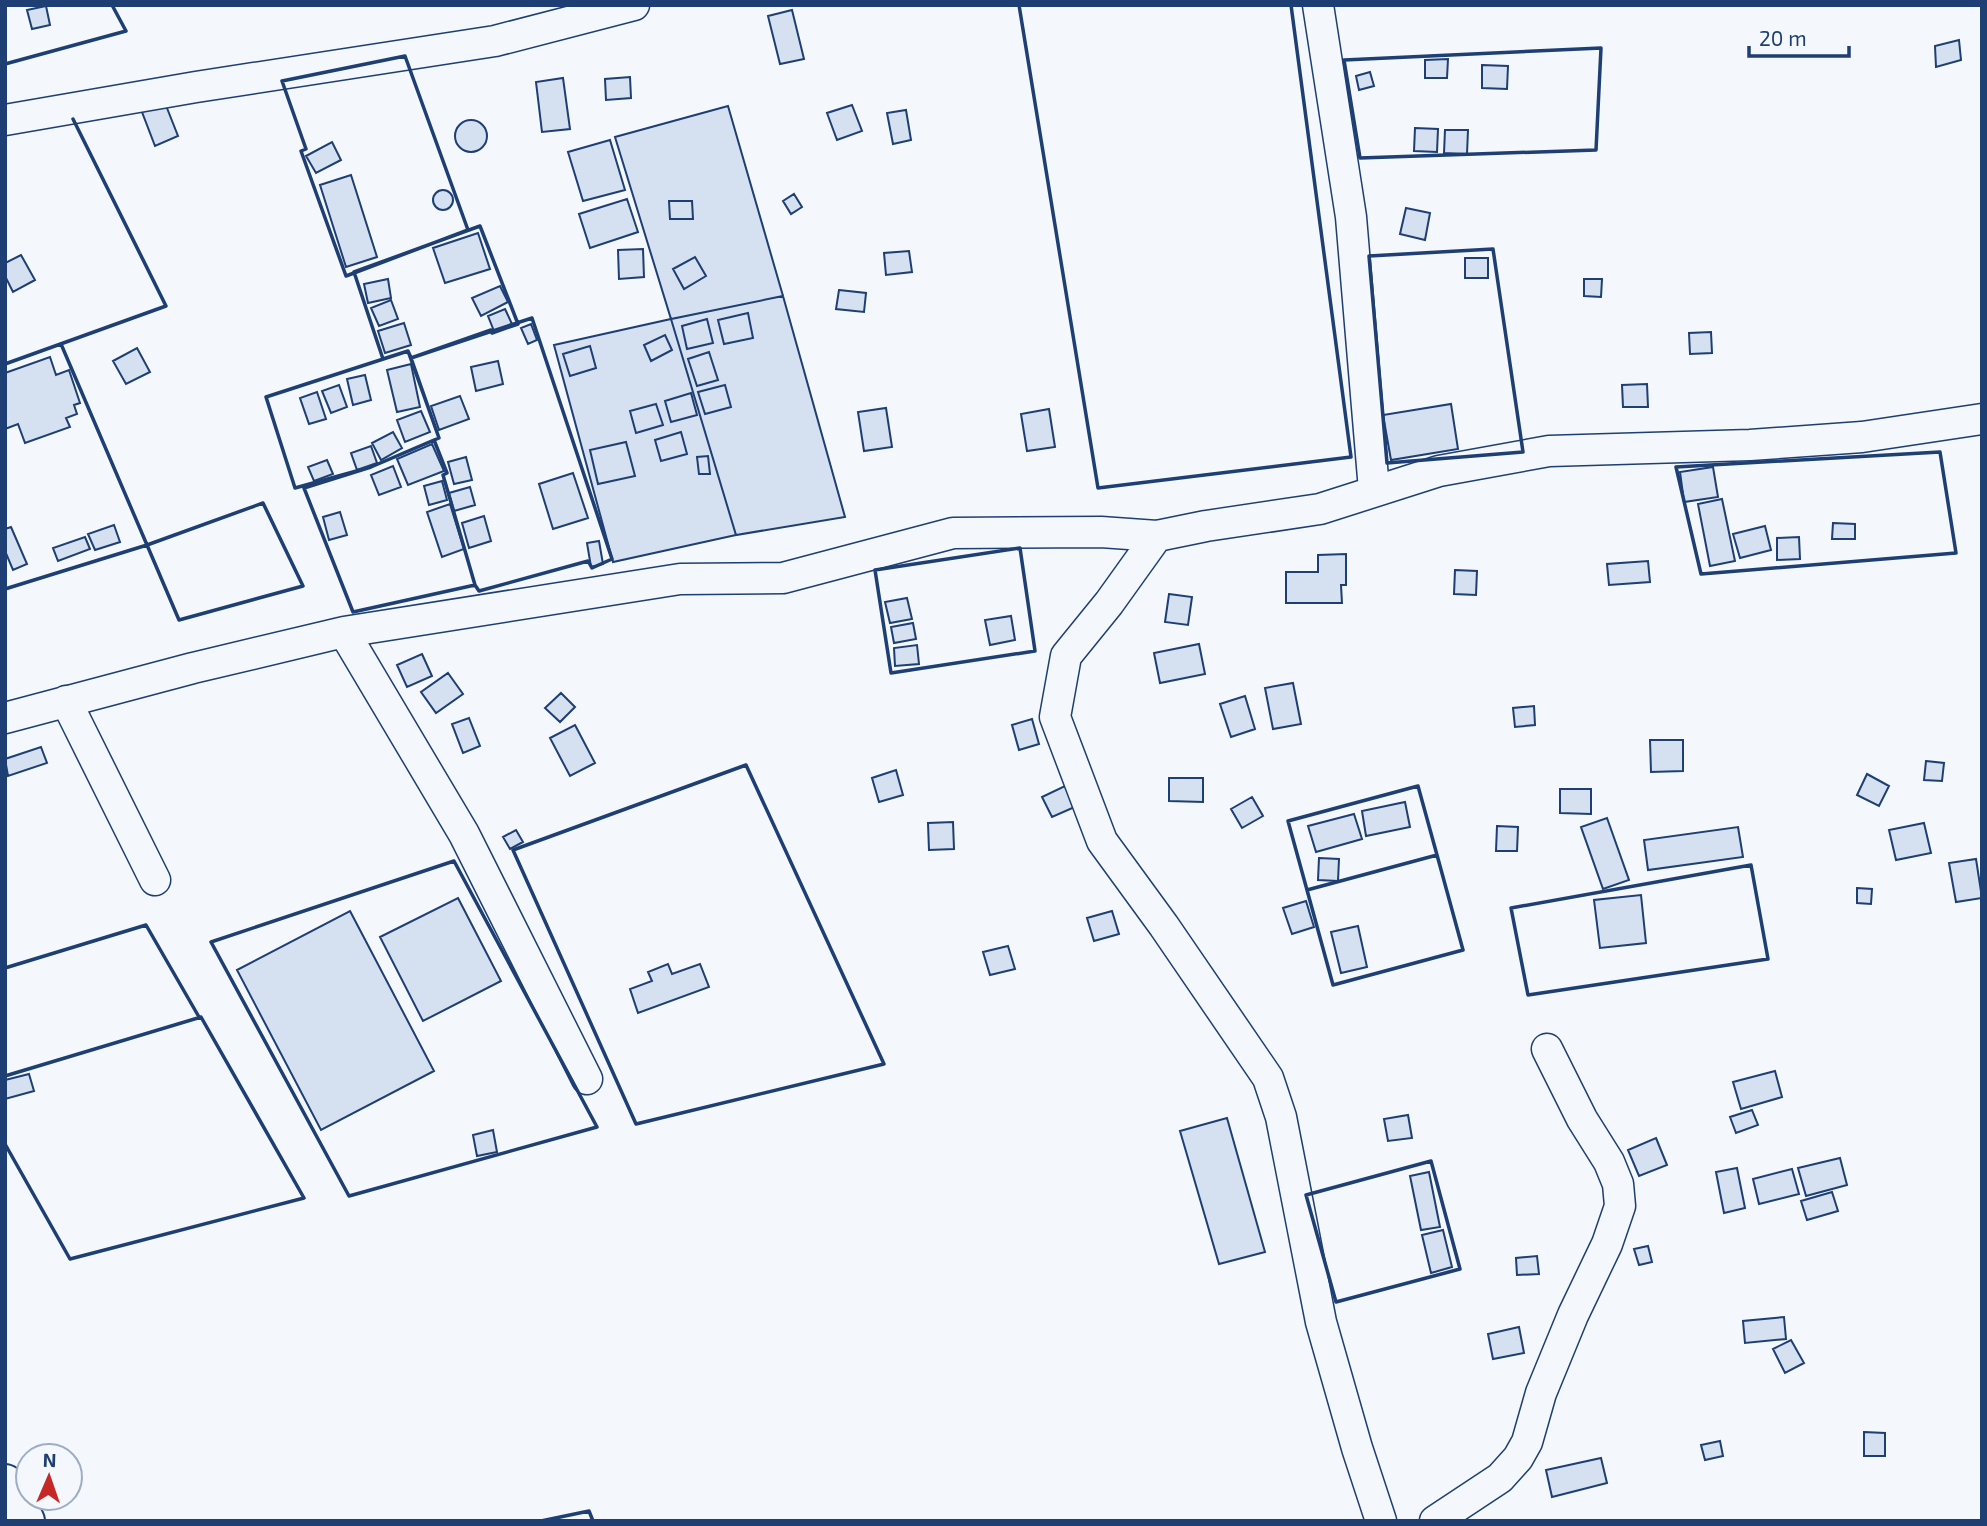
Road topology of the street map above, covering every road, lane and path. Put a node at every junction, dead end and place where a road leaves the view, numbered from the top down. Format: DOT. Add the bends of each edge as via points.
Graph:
graph roads {
  1 [pos="635,5"];
  2 [pos="1318,5"];
  3 [pos="5,120"];
  4 [pos="1982,419"];
  5 [pos="1374,490"];
  6 [pos="1157,536"];
  7 [pos="344,632"];
  8 [pos="66,701"];
  9 [pos="5,718"];
  10 [pos="155,880"];
  11 [pos="1547,1049"];
  12 [pos="587,1079"];
  13 [pos="5,1484"];
  14 [pos="25,1521"];
  15 [pos="1381,1521"];
  16 [pos="1434,1521"];
  1 -- 3 [label="street" via="495,40"];
  2 -- 5 [label="street" via="1351,217"];
  4 -- 5 [label="street" via="1862,437 1549,451 1439,471"];
  5 -- 6 [label="street" via="1320,509"];
  6 -- 7 [label="street" via="953,533 783,578 680,579"];
  6 -- 15 [label="street" via="1066,656 1055,717 1102,841 1268,1078 1281,1117 1321,1322"];
  7 -- 8 [label="street"];
  7 -- 12 [label="street" via="464,834"];
  8 -- 9 [label="street"];
  8 -- 10 [label="street"];
  11 -- 16 [label="street" via="1609,1162 1620,1206 1541,1393 1527,1443 1500,1478"];
  13 -- 14 [label="main road"];
}
